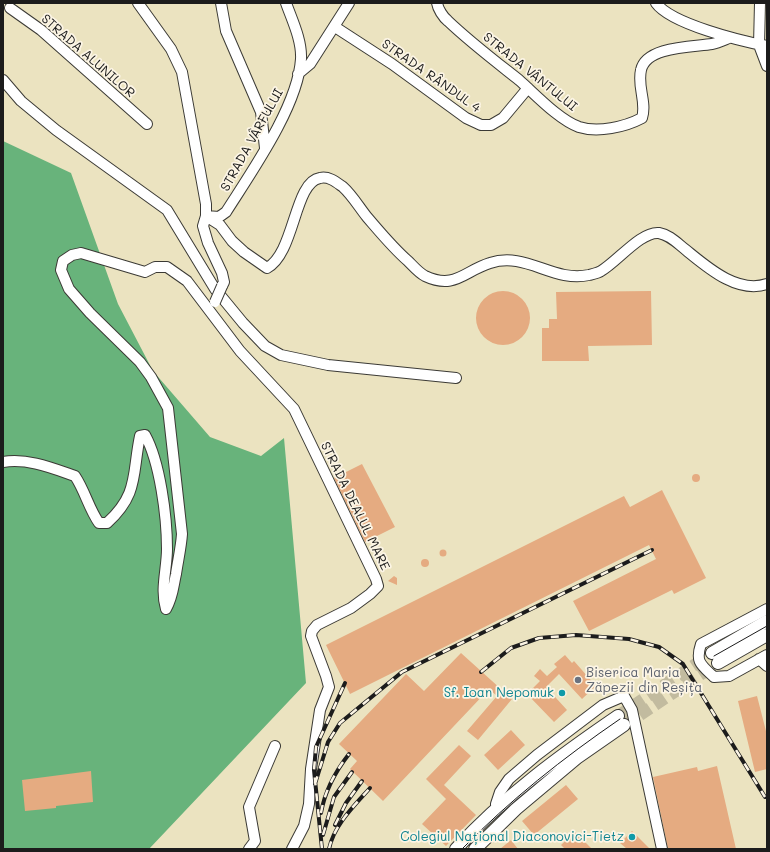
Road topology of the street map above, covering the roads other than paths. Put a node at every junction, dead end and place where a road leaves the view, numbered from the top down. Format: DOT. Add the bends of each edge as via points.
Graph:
graph roads {
  1 [pos="138,3"];
  2 [pos="221,3"];
  3 [pos="286,3"];
  4 [pos="349,3"];
  5 [pos="437,3"];
  6 [pos="656,3"];
  7 [pos="760,3"];
  8 [pos="9,8"];
  9 [pos="335,27"];
  10 [pos="729,38"];
  11 [pos="763,46"];
  12 [pos="767,66"];
  13 [pos="298,74"];
  14 [pos="3,80"];
  15 [pos="528,88"];
  16 [pos="147,124"];
  17 [pos="265,148"];
  18 [pos="206,216"];
  19 [pos="767,284"];
  20 [pos="213,306"];
  21 [pos="456,378"];
  22 [pos="3,462"];
  23 [pos="767,609"];
  24 [pos="767,621"];
  25 [pos="767,635"];
  26 [pos="763,657"];
  27 [pos="767,666"];
  28 [pos="274,746"];
  29 [pos="497,809"];
  30 [pos="249,849"];
  31 [pos="292,849"];
  32 [pos="456,849"];
  33 [pos="475,849"];
  34 [pos="662,849"];
  1 -- 18 [label="street" via="171,49 182,72"];
  2 -- 17 [label="street" via="226,31 255,95"];
  3 -- 13 [label="street, STRADA VÂRFULUI" via="299,44 301,58"];
  4 -- 9 [label="street"];
  5 -- 15 [label="street, STRADA VÂNTULUI" via="447,21"];
  6 -- 10 [label="street" via="659,8 674,17"];
  7 -- 11 [label="street"];
  8 -- 16 [label="street, STRADA ALUNILOR" via="47,35"];
  9 -- 13 [label="street" via="310,64"];
  9 -- 15 [label="street, STRADA RÂNDUL 4" via="392,64 466,118 481,125 491,125 503,118"];
  10 -- 11 [label="street"];
  10 -- 15 [label="street, STRADA VÂNTULUI" via="713,44 672,49 646,60 641,68 640,78 644,110 642,118 632,123 611,128 589,129 578,126 566,120"];
  11 -- 12 [label="street"];
  13 -- 17 [label="street, STRADA VÂRFULUI" via="297,85 288,106"];
  14 -- 21 [label="street" via="21,101 56,130 167,210 215,289 242,323 265,346 281,355 328,365"];
  17 -- 18 [label="street, STRADA VÂRFULUI" via="226,212 219,217"];
  18 -- 19 [label="street" via="220,226 244,252 267,268 280,254 307,185 319,178 331,179 344,188 397,251 423,275 438,281 451,282 490,262 508,259 564,276 581,277 600,272 644,238 657,233 668,235 708,268 728,279 754,287"];
  18 -- 20 [label="street, bridge" via="203,226 224,282"];
  20 -- 22 [label="street" via="203,304 187,281 167,267 145,272 81,253 63,261 61,270 69,289 140,362 168,408 182,534 173,597 166,609 165,522 152,447 145,435 140,436 136,471 127,501 107,523 99,523 94,516 90,502 75,476 40,464 15,460"];
  20 -- 31 [label="street, STRADA DEALUL MARE" via="240,351 294,409 357,537 378,586 351,608 317,625 312,631 311,636 329,687 320,710 304,826"];
  23 -- 26 [label="street" via="701,644 697,655 701,666 714,677 729,676"];
  24 -- 25 [label="main road" via="715,658"];
  26 -- 27 [label="street"];
  28 -- 30 [label="street" via="248,807 255,841"];
  29 -- 32 [label="main road"];
  29 -- 33 [label="main road" via="568,750 621,721 516,809"];
  29 -- 34 [label="street" via="500,792 509,778 603,705 624,696 632,710"];
}
